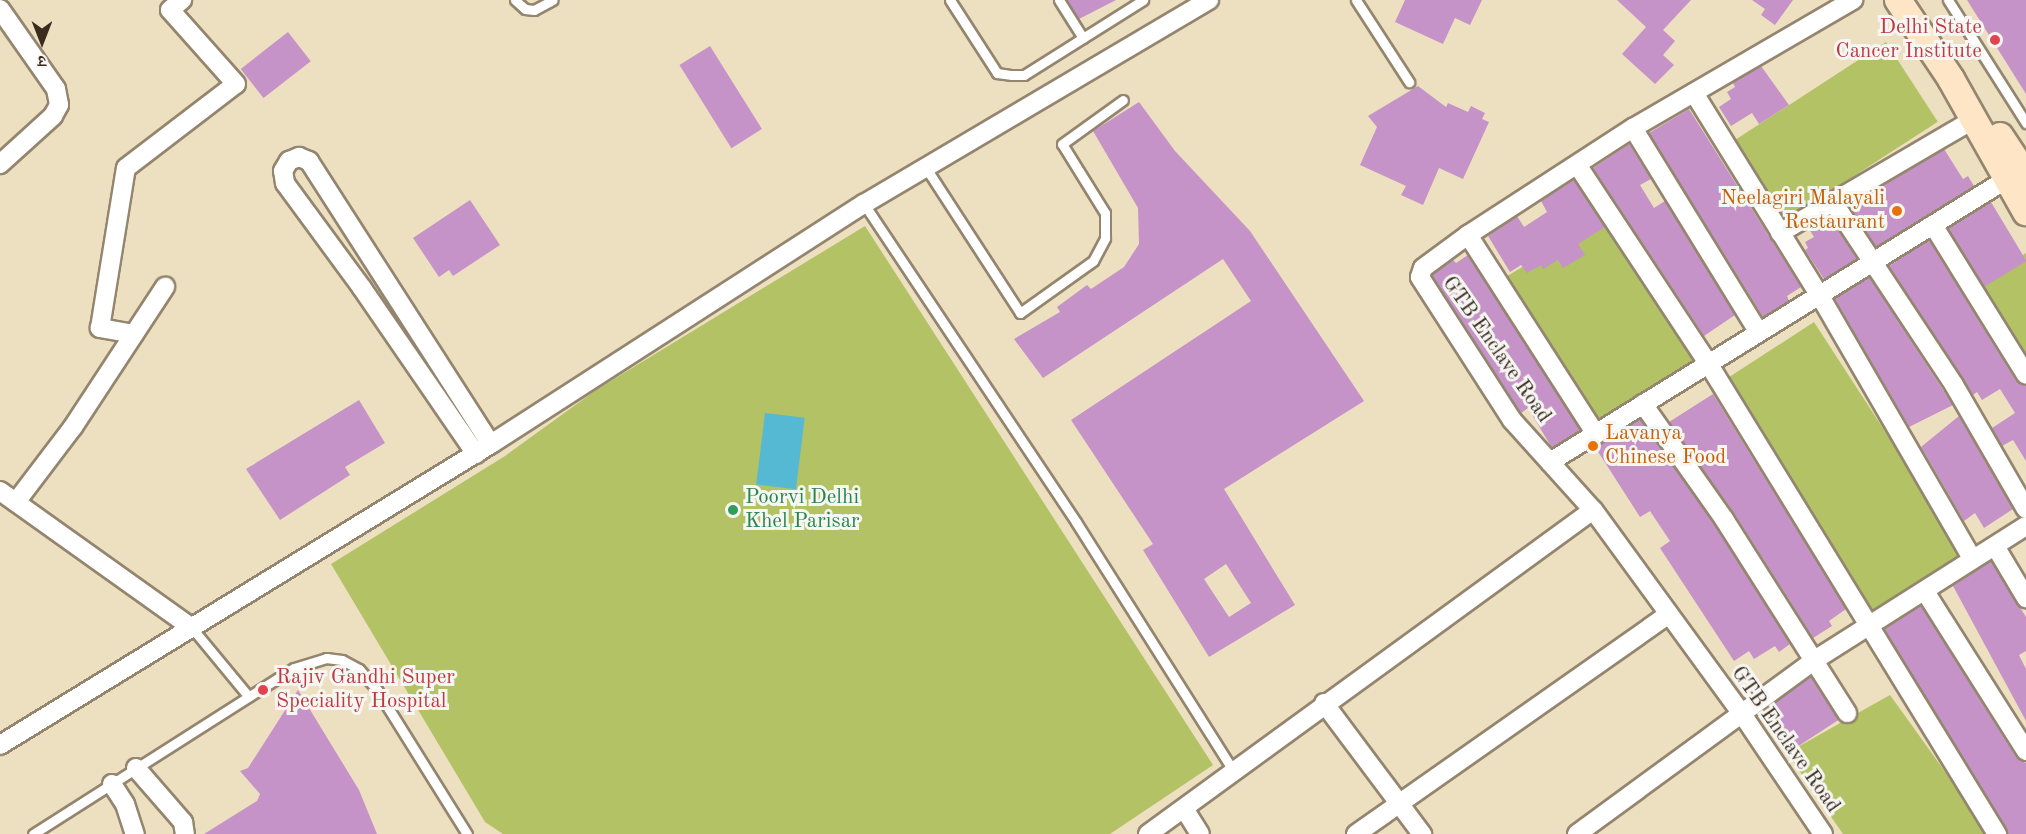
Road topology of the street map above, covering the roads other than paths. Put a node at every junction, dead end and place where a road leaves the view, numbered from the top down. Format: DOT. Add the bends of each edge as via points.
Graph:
graph roads {
  1 [pos="182,0"];
  2 [pos="515,0"];
  3 [pos="553,0"];
  4 [pos="950,0"];
  5 [pos="1059,0"];
  6 [pos="1143,0"];
  7 [pos="1209,0"];
  8 [pos="1356,0"];
  9 [pos="1852,0"];
  10 [pos="1898,0"];
  11 [pos="1911,0"];
  12 [pos="1948,0"];
  13 [pos="0,9"];
  14 [pos="1083,38"];
  15 [pos="1409,82"];
  16 [pos="1694,93"];
  17 [pos="1123,100"];
  18 [pos="1974,119"];
  19 [pos="2026,123"];
  20 [pos="1633,128"];
  21 [pos="0,164"];
  22 [pos="1578,166"];
  23 [pos="926,168"];
  24 [pos="2017,177"];
  25 [pos="1833,201"];
  26 [pos="864,204"];
  27 [pos="2026,212"];
  28 [pos="1933,225"];
  29 [pos="1780,233"];
  30 [pos="1468,236"];
  31 [pos="1872,262"];
  32 [pos="165,287"];
  33 [pos="1820,296"];
  34 [pos="1758,331"];
  35 [pos="134,334"];
  36 [pos="1708,363"];
  37 [pos="2026,375"];
  38 [pos="1643,404"];
  39 [pos="1596,434"];
  40 [pos="483,449"];
  41 [pos="1550,462"];
  42 [pos="0,491"];
  43 [pos="16,502"];
  44 [pos="2026,509"];
  45 [pos="1593,510"];
  46 [pos="2026,526"];
  47 [pos="1995,546"];
  48 [pos="1972,558"];
  49 [pos="1926,593"];
  50 [pos="2026,598"];
  51 [pos="1668,615"];
  52 [pos="1869,623"];
  53 [pos="192,628"];
  54 [pos="1813,661"];
  55 [pos="249,697"];
  56 [pos="1324,703"];
  57 [pos="1847,713"];
  58 [pos="1742,714"];
  59 [pos="0,745"];
  60 [pos="2026,751"];
  61 [pos="136,768"];
  62 [pos="1234,772"];
  63 [pos="112,784"];
  64 [pos="1399,803"];
  65 [pos="1185,810"];
  66 [pos="1816,832"];
  67 [pos="1580,833"];
  68 [pos="33,834"];
  69 [pos="135,834"];
  70 [pos="185,834"];
  71 [pos="467,834"];
  72 [pos="1148,834"];
  73 [pos="1200,834"];
  74 [pos="1356,834"];
  75 [pos="1422,834"];
  76 [pos="1997,834"];
  1 -- 35 [label="street" via="170,10 236,84 126,168 100,328"];
  2 -- 3 [label="lane" via="525,9 534,10"];
  4 -- 14 [label="lane" via="997,73 1024,75"];
  5 -- 14 [label="lane"];
  6 -- 14 [label="lane"];
  7 -- 23 [label="street"];
  8 -- 15 [label="lane"];
  9 -- 16 [label="street, GTB Enclave Road"];
  10 -- 18 [label="main road"];
  11 -- 24 [label="main road"];
  12 -- 19 [label="lane"];
  13 -- 21 [label="street" via="56,89 59,105 53,116"];
  16 -- 20 [label="street, GTB Enclave Road"];
  16 -- 29 [label="street"];
  17 -- 23 [label="lane" via="1062,144 1105,213 1105,238 1093,261 1020,313"];
  18 -- 24 [label="main road"];
  18 -- 25 [label="street"];
  20 -- 22 [label="street, GTB Enclave Road"];
  20 -- 34 [label="street"];
  22 -- 30 [label="street, GTB Enclave Road"];
  22 -- 36 [label="street"];
  23 -- 26 [label="street"];
  24 -- 27 [label="main road"];
  24 -- 28 [label="street"];
  25 -- 29 [label="street"];
  25 -- 31 [label="street"];
  26 -- 40 [label="street"];
  26 -- 62 [label="lane" via="1076,522"];
  28 -- 31 [label="street"];
  28 -- 37 [label="street"];
  29 -- 33 [label="street"];
  30 -- 39 [label="street"];
  30 -- 41 [label="street, GTB Enclave Road" via="1423,268 1422,282 1512,420"];
  31 -- 33 [label="street"];
  31 -- 44 [label="street" via="1954,385"];
  32 -- 35 [label="street"];
  33 -- 34 [label="street"];
  33 -- 48 [label="street"];
  34 -- 36 [label="street"];
  35 -- 43 [label="street" via="73,427"];
  36 -- 38 [label="street"];
  36 -- 52 [label="street"];
  38 -- 39 [label="street"];
  38 -- 54 [label="street" via="1724,519"];
  39 -- 41 [label="street"];
  40 -- 40 [label="street" via="285,183 283,171 289,161 299,157 309,161"];
  40 -- 53 [label="street"];
  41 -- 45 [label="street, GTB Enclave Road"];
  42 -- 43 [label="street"];
  43 -- 53 [label="street"];
  45 -- 51 [label="street, GTB Enclave Road"];
  45 -- 56 [label="street"];
  46 -- 47 [label="street"];
  47 -- 48 [label="street"];
  47 -- 50 [label="street"];
  48 -- 49 [label="street"];
  49 -- 52 [label="street"];
  49 -- 60 [label="street"];
  51 -- 58 [label="street, GTB Enclave Road"];
  51 -- 64 [label="street"];
  52 -- 54 [label="street"];
  52 -- 76 [label="street"];
  53 -- 55 [label="lane"];
  53 -- 59 [label="street"];
  54 -- 57 [label="street"];
  54 -- 58 [label="street"];
  55 -- 61 [label="lane"];
  55 -- 71 [label="lane" via="307,661 342,660 359,669 377,690"];
  56 -- 62 [label="street"];
  56 -- 64 [label="street"];
  58 -- 66 [label="street, GTB Enclave Road"];
  58 -- 67 [label="street"];
  61 -- 63 [label="lane"];
  61 -- 70 [label="street" via="183,822"];
  62 -- 65 [label="street"];
  63 -- 68 [label="lane"];
  63 -- 69 [label="street" via="125,804"];
  64 -- 74 [label="street"];
  64 -- 75 [label="street"];
  65 -- 72 [label="street"];
  65 -- 73 [label="street"];
}
